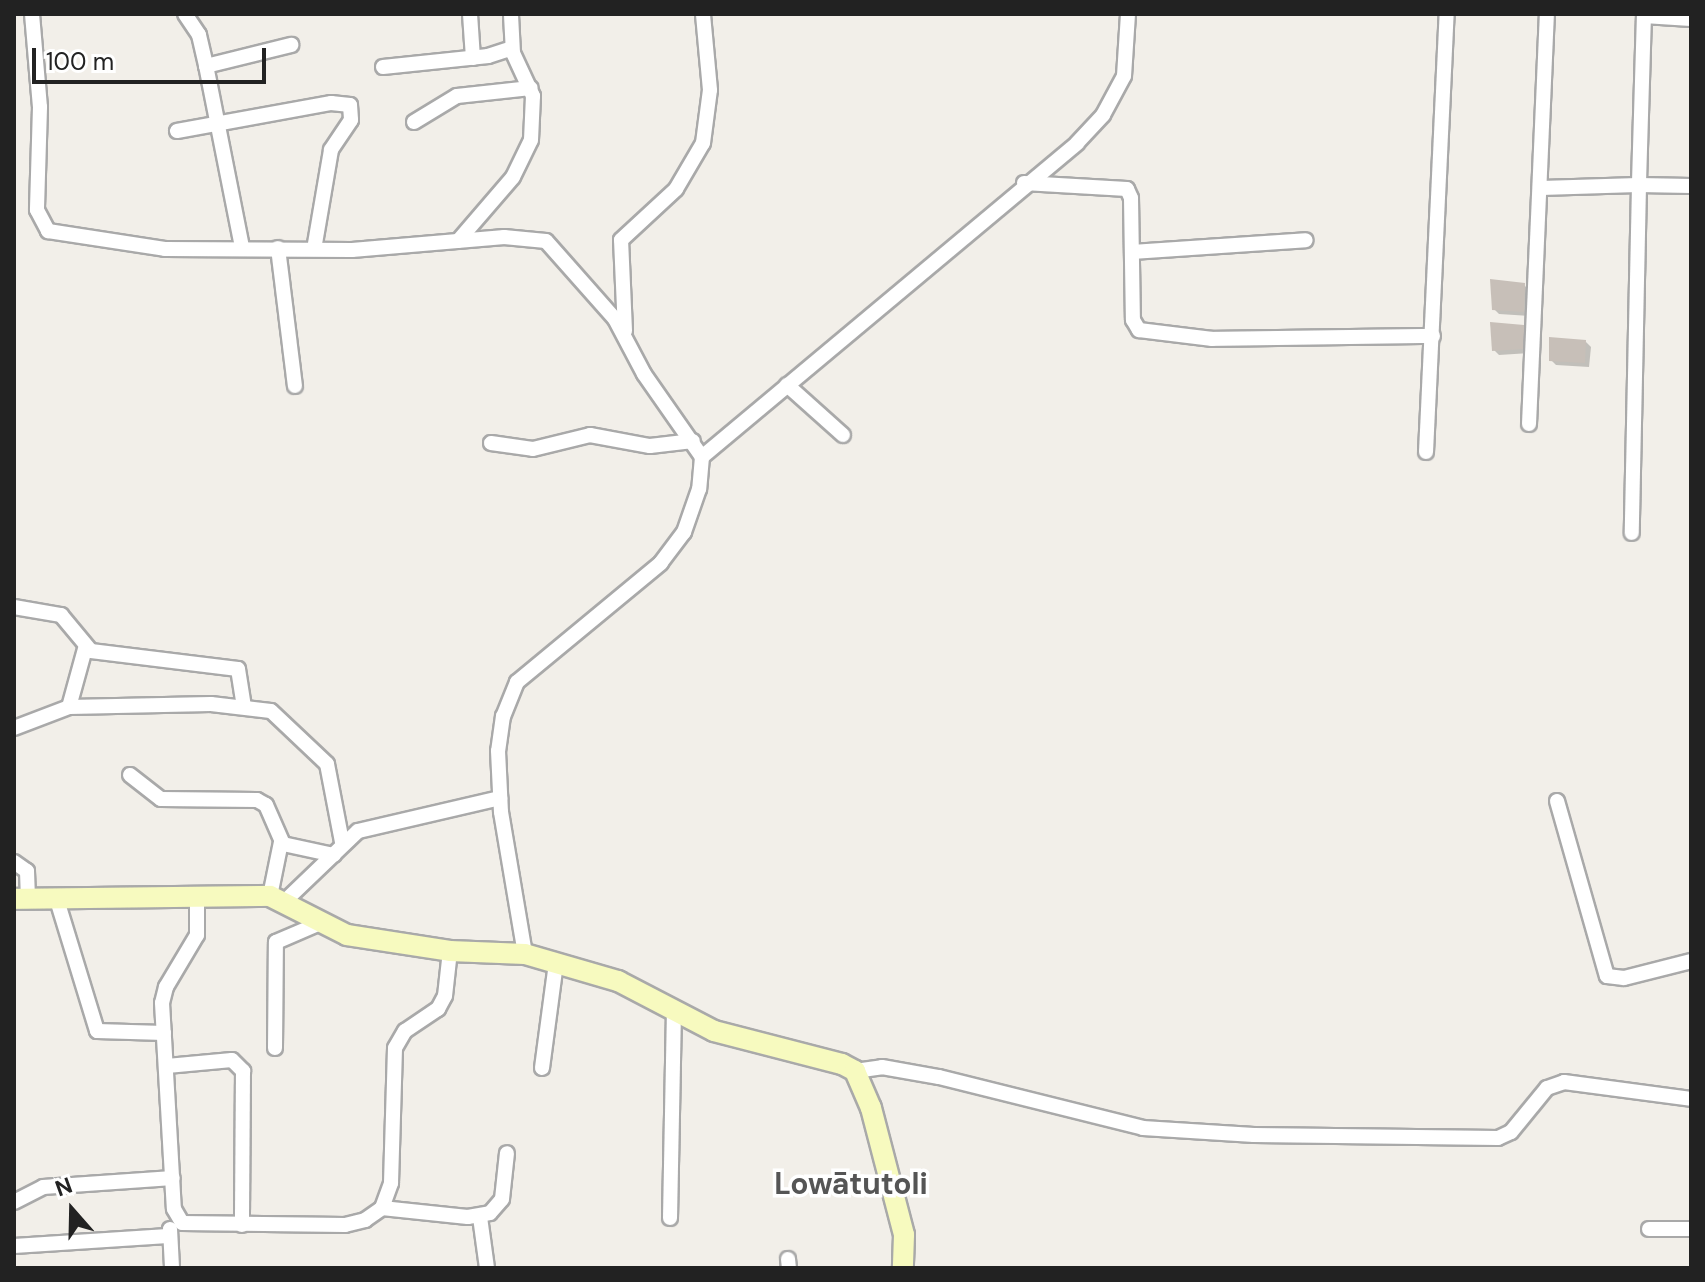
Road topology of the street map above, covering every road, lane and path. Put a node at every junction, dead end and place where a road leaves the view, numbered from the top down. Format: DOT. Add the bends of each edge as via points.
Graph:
graph roads {
  1 [pos="32,14"];
  2 [pos="185,14"];
  3 [pos="470,14"];
  4 [pos="511,14"];
  5 [pos="703,14"];
  6 [pos="1128,14"];
  7 [pos="1447,14"];
  8 [pos="1547,14"];
  9 [pos="1644,15"];
  10 [pos="1691,19"];
  11 [pos="291,45"];
  12 [pos="512,48"];
  13 [pos="473,58"];
  14 [pos="206,66"];
  15 [pos="383,67"];
  16 [pos="531,88"];
  17 [pos="414,122"];
  18 [pos="218,125"];
  19 [pos="177,131"];
  20 [pos="1024,183"];
  21 [pos="1639,185"];
  22 [pos="1691,186"];
  23 [pos="1540,188"];
  24 [pos="1306,240"];
  25 [pos="458,241"];
  26 [pos="242,247"];
  27 [pos="278,248"];
  28 [pos="314,249"];
  29 [pos="1132,252"];
  30 [pos="1433,336"];
  31 [pos="626,340"];
  32 [pos="787,385"];
  33 [pos="295,386"];
  34 [pos="1529,424"];
  35 [pos="843,435"];
  36 [pos="693,441"];
  37 [pos="491,443"];
  38 [pos="1426,452"];
  39 [pos="702,457"];
  40 [pos="1632,533"];
  41 [pos="14,607"];
  42 [pos="85,649"];
  43 [pos="244,705"];
  44 [pos="69,707"];
  45 [pos="14,728"];
  46 [pos="130,775"];
  47 [pos="500,798"];
  48 [pos="1557,801"];
  49 [pos="281,842"];
  50 [pos="338,848"];
  51 [pos="14,862"];
  52 [pos="197,895"];
  53 [pos="277,899"];
  54 [pos="21,900"];
  55 [pos="57,900"];
  56 [pos="318,924"];
  57 [pos="450,951"];
  58 [pos="525,954"];
  59 [pos="1691,961"];
  60 [pos="556,963"];
  61 [pos="674,1009"];
  62 [pos="164,1033"];
  63 [pos="275,1048"];
  64 [pos="167,1066"];
  65 [pos="542,1068"];
  66 [pos="855,1071"];
  67 [pos="1691,1099"];
  68 [pos="507,1153"];
  69 [pos="173,1178"];
  70 [pos="14,1202"];
  71 [pos="382,1208"];
  72 [pos="480,1217"];
  73 [pos="176,1218"];
  74 [pos="670,1218"];
  75 [pos="242,1225"];
  76 [pos="1649,1229"];
  77 [pos="1691,1229"];
  78 [pos="168,1236"];
  79 [pos="14,1246"];
  80 [pos="172,1268"];
  81 [pos="487,1268"];
  82 [pos="903,1268"];
  1 -- 26 [label="street" via="40,107 41,224 60,236 132,246"];
  2 -- 14 [label="street" via="199,35"];
  3 -- 13 [label="street"];
  4 -- 12 [label="street"];
  5 -- 31 [label="street" via="710,90 703,143 686,177 619,245"];
  6 -- 20 [label="street" via="1124,76 1103,115 1077,143"];
  7 -- 30 [label="street"];
  8 -- 23 [label="street"];
  9 -- 10 [label="street"];
  9 -- 21 [label="street"];
  11 -- 14 [label="street"];
  12 -- 13 [label="street"];
  12 -- 16 [label="street"];
  13 -- 15 [label="street"];
  14 -- 18 [label="street"];
  16 -- 17 [label="street" via="457,96"];
  16 -- 25 [label="street" via="533,125 525,159"];
  18 -- 19 [label="street"];
  18 -- 26 [label="street"];
  18 -- 28 [label="street" via="331,103 350,105 351,120 331,150"];
  20 -- 29 [label="street" via="1127,189"];
  20 -- 32 [label="street"];
  21 -- 22 [label="street"];
  21 -- 23 [label="street"];
  21 -- 40 [label="street"];
  23 -- 34 [label="street"];
  24 -- 29 [label="street"];
  25 -- 28 [label="street"];
  25 -- 31 [label="street" via="546,241 615,319"];
  26 -- 27 [label="street"];
  27 -- 28 [label="street"];
  27 -- 33 [label="street"];
  29 -- 30 [label="street" via="1133,320 1139,330 1212,339"];
  30 -- 38 [label="street"];
  31 -- 36 [label="street"];
  32 -- 35 [label="street"];
  32 -- 39 [label="street"];
  36 -- 37 [label="street" via="650,446 590,435 533,449"];
  36 -- 39 [label="street"];
  39 -- 47 [label="street" via="699,489 684,532 661,563 517,682 498,751"];
  41 -- 42 [label="street" via="61,615"];
  42 -- 43 [label="street" via="238,669"];
  42 -- 44 [label="street"];
  43 -- 44 [label="street"];
  43 -- 50 [label="street" via="271,711 321,755"];
  44 -- 45 [label="street"];
  46 -- 49 [label="street" via="161,799 257,800 266,805"];
  47 -- 50 [label="street" via="366,829"];
  47 -- 58 [label="street"];
  48 -- 59 [label="street" via="1607,976 1624,978"];
  49 -- 50 [label="street"];
  49 -- 53 [label="street"];
  50 -- 53 [label="street"];
  51 -- 54 [label="street" via="27,871"];
  52 -- 53 [label="street"];
  52 -- 55 [label="street"];
  52 -- 62 [label="street" via="197,935 166,987"];
  53 -- 56 [label="street"];
  54 -- 55 [label="street"];
  55 -- 62 [label="street" via="97,1031"];
  56 -- 57 [label="street" via="347,935"];
  56 -- 63 [label="street" via="276,942"];
  57 -- 58 [label="street"];
  57 -- 71 [label="street" via="445,996 438,1009 405,1031 395,1048 391,1183"];
  58 -- 60 [label="street"];
  60 -- 61 [label="street" via="631,986"];
  60 -- 65 [label="street"];
  61 -- 66 [label="street" via="714,1031 827,1058"];
  61 -- 74 [label="street"];
  62 -- 64 [label="street"];
  64 -- 69 [label="street"];
  64 -- 75 [label="street" via="232,1060 243,1071"];
  66 -- 67 [label="street" via="882,1067 939,1077 1143,1128 1254,1135 1498,1138 1511,1132 1547,1088 1564,1082"];
  66 -- 82 [label="street" via="871,1108 904,1235"];
  68 -- 72 [label="street" via="502,1199 498,1208"];
  69 -- 70 [label="street" via="43,1187"];
  69 -- 73 [label="street"];
  71 -- 72 [label="street"];
  71 -- 75 [label="street" via="345,1225"];
  72 -- 81 [label="street"];
  73 -- 75 [label="street" via="182,1223"];
  73 -- 78 [label="street"];
  76 -- 77 [label="street"];
  78 -- 79 [label="street"];
  78 -- 80 [label="street"];
}
